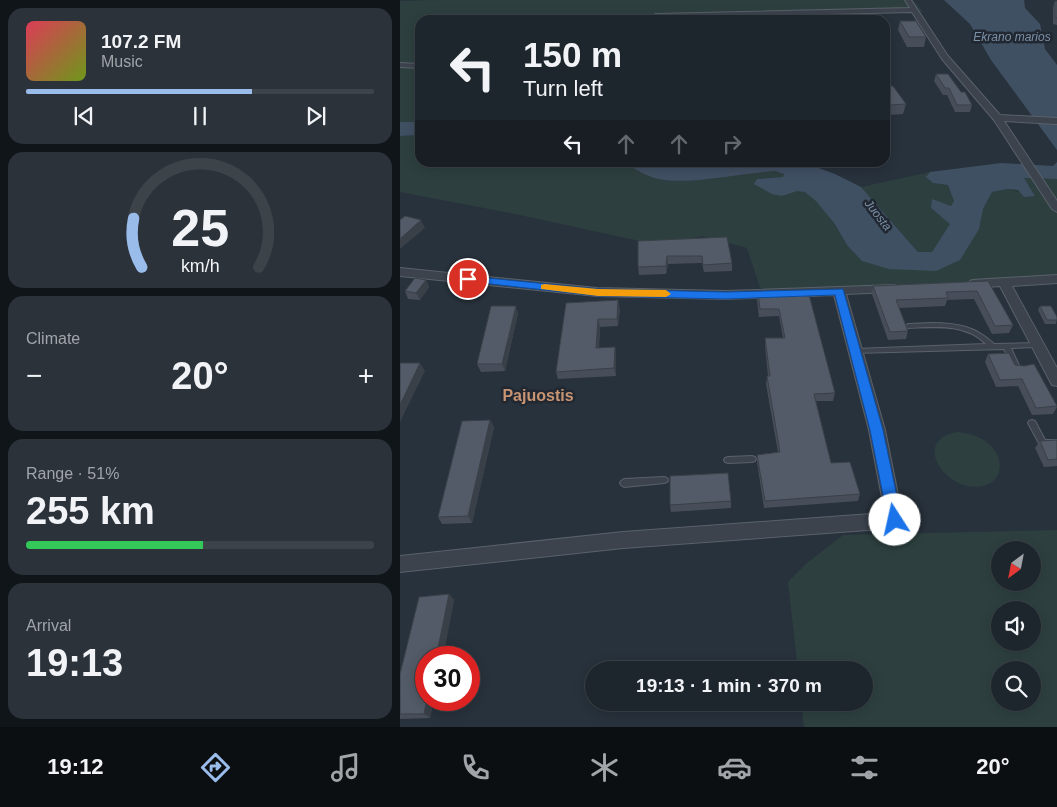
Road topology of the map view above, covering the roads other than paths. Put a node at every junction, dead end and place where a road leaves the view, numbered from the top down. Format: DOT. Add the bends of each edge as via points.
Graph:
graph roads {
  1 [pos="908,0"];
  2 [pos="916,10"];
  3 [pos="730,15"];
  4 [pos="400,65"];
  5 [pos="415,66"];
  6 [pos="996,118"];
  7 [pos="1057,121"];
  8 [pos="1057,209"];
  9 [pos="400,272"];
  10 [pos="1057,279"];
  11 [pos="1004,282"];
  12 [pos="955,285"];
  13 [pos="907,287"];
  14 [pos="839,291"];
  15 [pos="908,326"];
  16 [pos="1038,345"];
  17 [pos="1006,346"];
  18 [pos="994,347"];
  19 [pos="855,351"];
  20 [pos="1018,370"];
  21 [pos="1057,381"];
  22 [pos="1032,423"];
  23 [pos="1057,443"];
  24 [pos="752,459"];
  25 [pos="728,460"];
  26 [pos="664,480"];
  27 [pos="624,483"];
  28 [pos="400,564"];
  1 -- 2 [label="street"];
  2 -- 3 [label="street"];
  2 -- 6 [label="street" via="946,57"];
  4 -- 5 [label="street"];
  6 -- 7 [label="street"];
  6 -- 8 [label="street"];
  9 -- 14 [label="street" via="598,292 726,295"];
  10 -- 11 [label="street"];
  11 -- 12 [label="street"];
  11 -- 16 [label="street"];
  13 -- 14 [label="street"];
  14 -- 19 [label="street"];
  15 -- 18 [label="lane" via="956,325 974,331"];
  16 -- 17 [label="lane"];
  16 -- 21 [label="street"];
  17 -- 18 [label="lane"];
  17 -- 20 [label="lane"];
  18 -- 19 [label="lane"];
  19 -- 28 [label="street" via="877,430 895,520 623,540"];
  22 -- 23 [label="lane" via="1043,443"];
  24 -- 25 [label="lane"];
  26 -- 27 [label="lane"];
}
